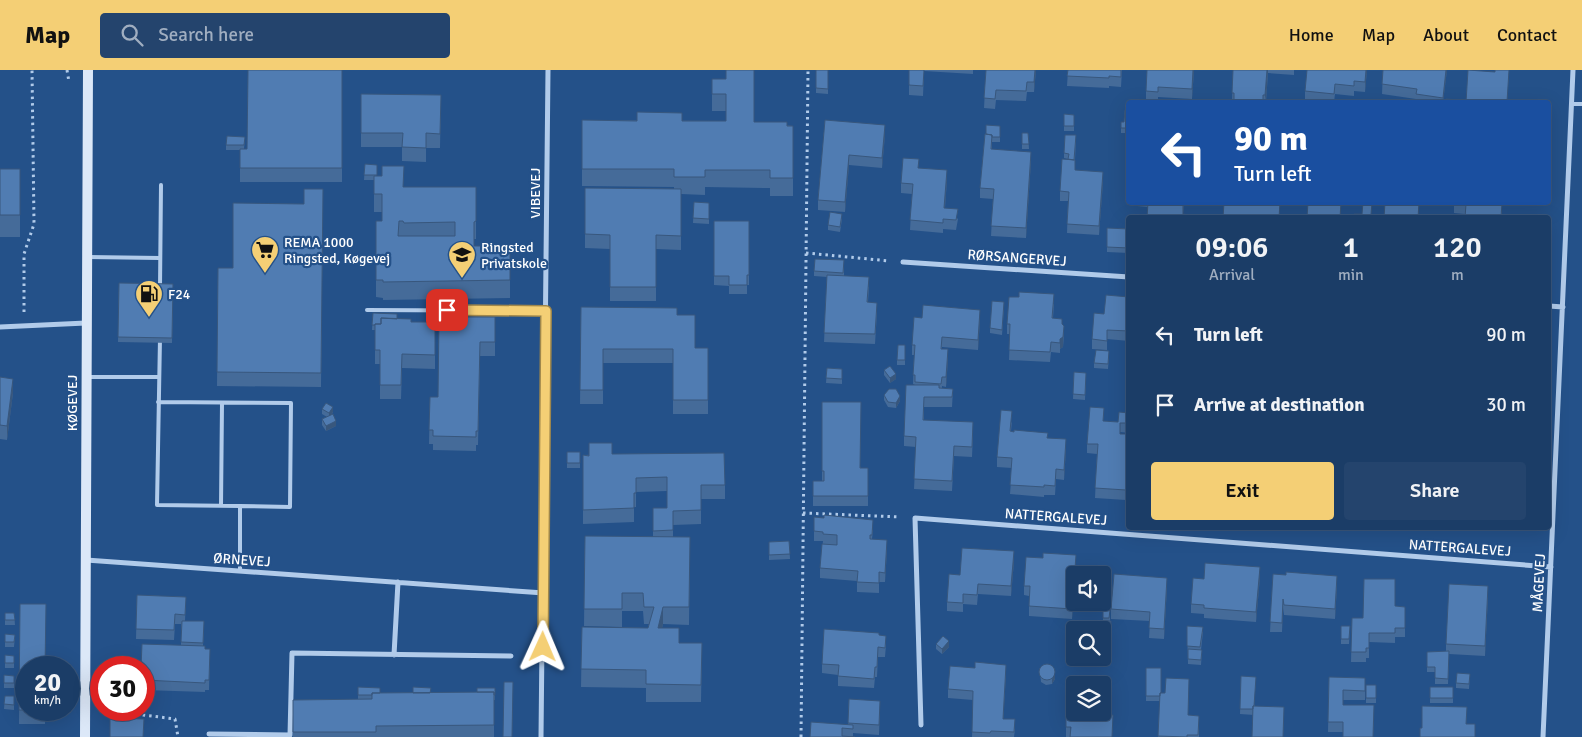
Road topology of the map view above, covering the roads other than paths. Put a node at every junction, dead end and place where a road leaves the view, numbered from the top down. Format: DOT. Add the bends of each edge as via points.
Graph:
graph roads {
  1 [pos="88,70"];
  2 [pos="548,70"];
  3 [pos="1573,70"];
  4 [pos="1572,104"];
  5 [pos="1582,104"];
  6 [pos="161,186"];
  7 [pos="87,257"];
  8 [pos="160,258"];
  9 [pos="904,262"];
  10 [pos="1126,277"];
  11 [pos="160,298"];
  12 [pos="1551,306"];
  13 [pos="1562,307"];
  14 [pos="367,310"];
  15 [pos="546,311"];
  16 [pos="86,323"];
  17 [pos="0,326"];
  18 [pos="160,338"];
  19 [pos="86,377"];
  20 [pos="159,378"];
  21 [pos="158,402"];
  22 [pos="222,403"];
  23 [pos="221,506"];
  24 [pos="240,506"];
  25 [pos="86,560"];
  26 [pos="1551,567"];
  27 [pos="240,571"];
  28 [pos="398,582"];
  29 [pos="544,593"];
  30 [pos="394,655"];
  31 [pos="511,656"];
  32 [pos="921,725"];
  33 [pos="209,734"];
  34 [pos="85,737"];
  35 [pos="541,737"];
  36 [pos="1543,737"];
  1 -- 7 [label="street, KØGEVEJ"];
  2 -- 15 [label="street, VIBEVEJ"];
  3 -- 4 [label="street, MÅGEVEJ"];
  4 -- 5 [label="lane"];
  4 -- 13 [label="street, MÅGEVEJ"];
  6 -- 8 [label="lane"];
  7 -- 8 [label="lane"];
  7 -- 16 [label="street, KØGEVEJ"];
  8 -- 11 [label="lane"];
  9 -- 10 [label="street, RØRSANGERVEJ"];
  12 -- 13 [label="street"];
  13 -- 26 [label="street, MÅGEVEJ"];
  14 -- 15 [label="lane"];
  15 -- 29 [label="street, VIBEVEJ"];
  16 -- 17 [label="street"];
  16 -- 19 [label="street, KØGEVEJ"];
  18 -- 20 [label="lane"];
  19 -- 20 [label="lane"];
  19 -- 25 [label="street, KØGEVEJ"];
  20 -- 21 [label="lane"];
  21 -- 22 [label="lane"];
  21 -- 23 [label="lane" via="157,505"];
  22 -- 23 [label="lane"];
  22 -- 24 [label="lane" via="291,403 290,506"];
  23 -- 24 [label="lane"];
  24 -- 27 [label="lane"];
  25 -- 27 [label="street, ØRNEVEJ"];
  25 -- 34 [label="street, KØGEVEJ"];
  26 -- 32 [label="street, NATTERGALEVEJ" via="915,518"];
  26 -- 36 [label="street, MÅGEVEJ"];
  27 -- 28 [label="street, ØRNEVEJ"];
  28 -- 29 [label="street, ØRNEVEJ"];
  28 -- 30 [label="street"];
  29 -- 35 [label="street, VIBEVEJ"];
  30 -- 31 [label="street"];
  30 -- 33 [label="street" via="292,654 290,735"];
}
